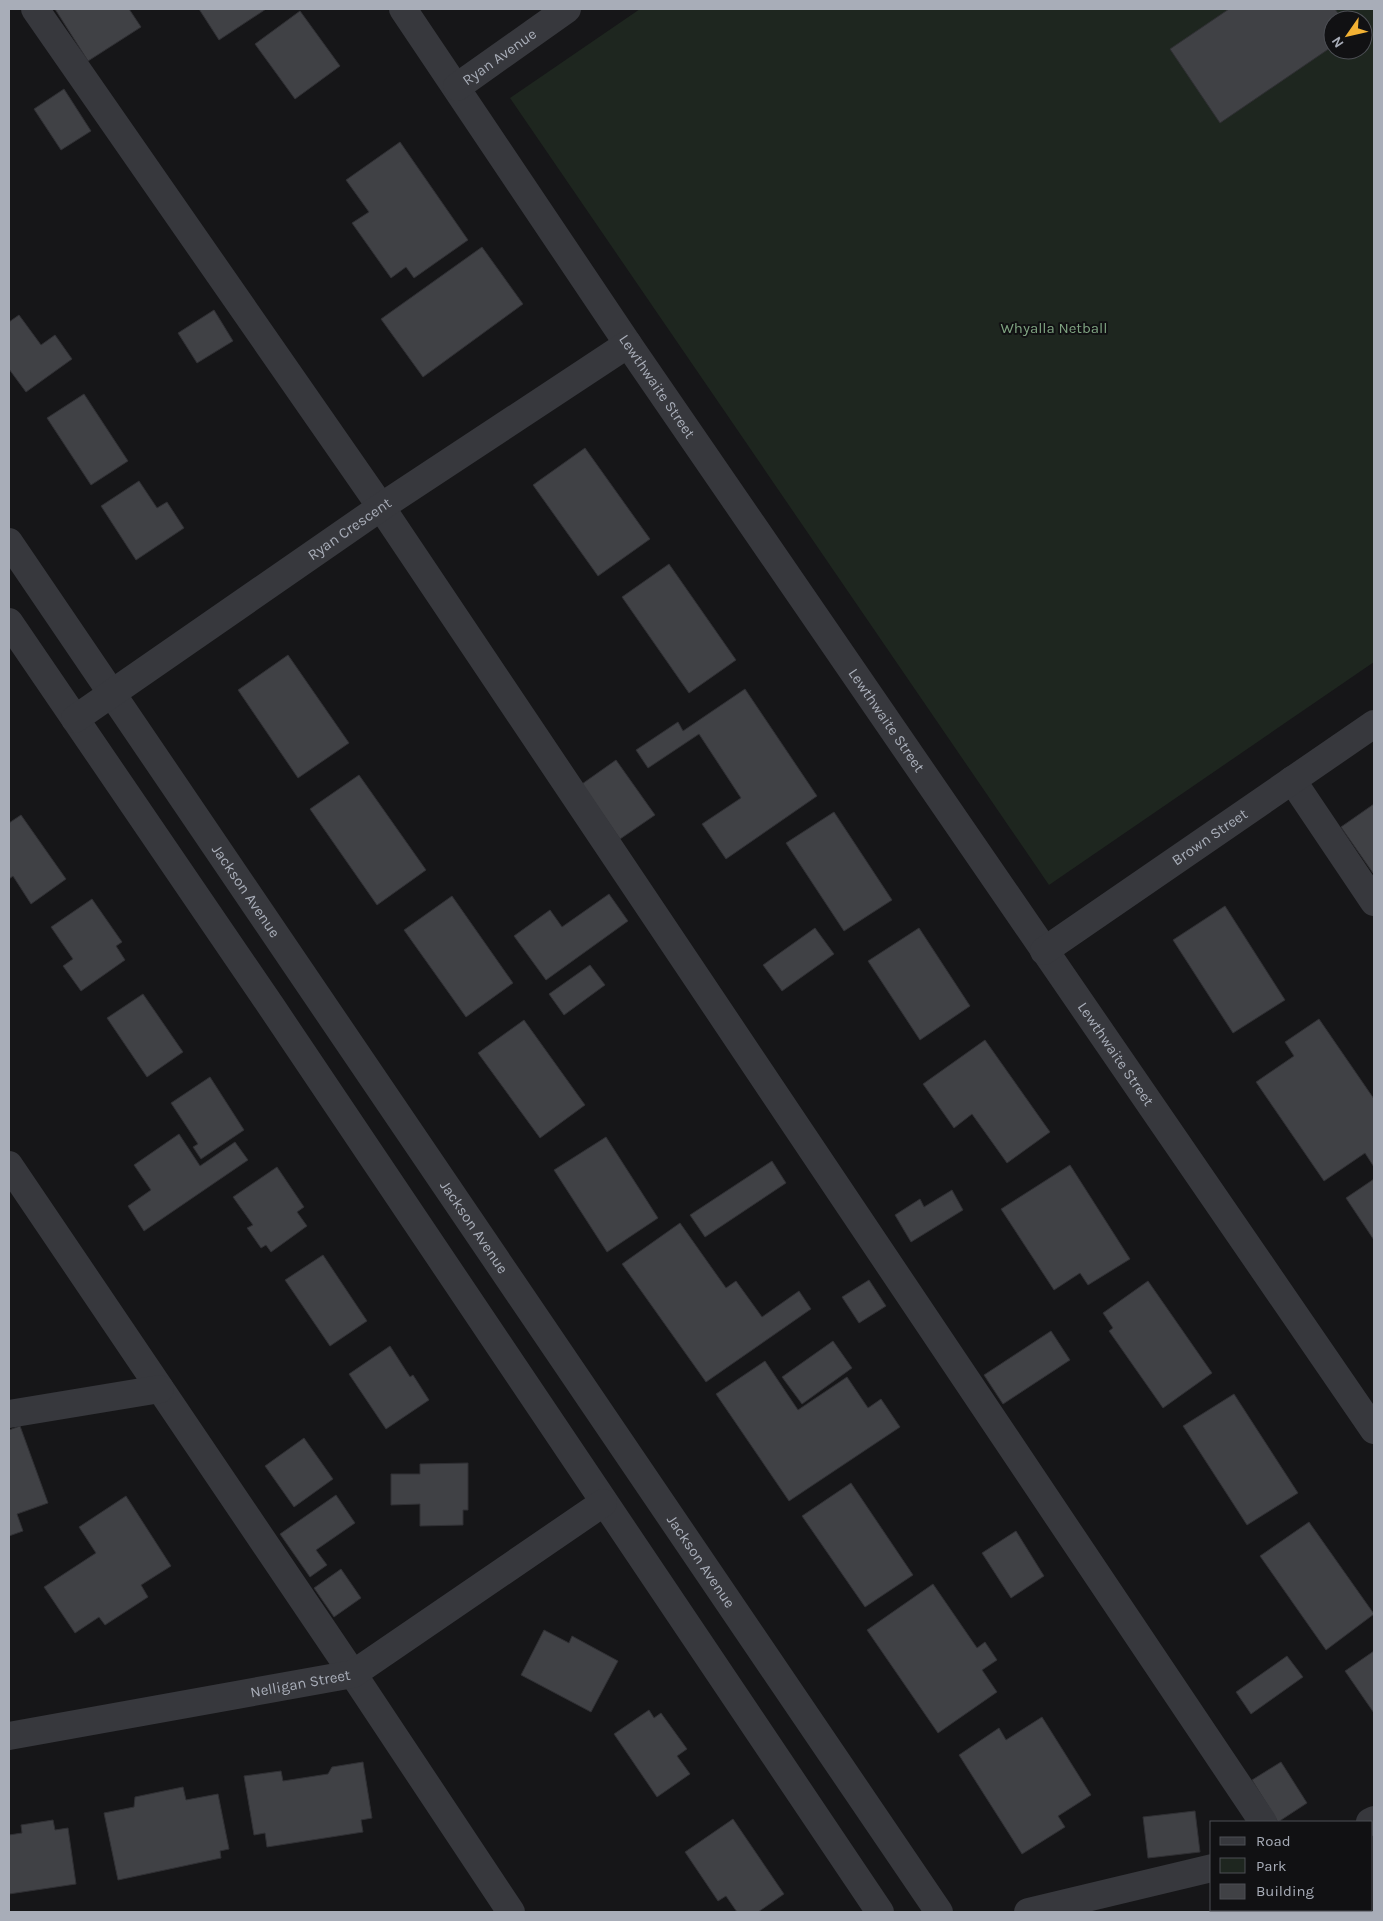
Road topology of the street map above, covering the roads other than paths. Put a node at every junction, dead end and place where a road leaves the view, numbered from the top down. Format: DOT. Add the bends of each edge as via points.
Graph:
graph roads {
  1 [pos="35,9"];
  2 [pos="403,9"];
  3 [pos="567,9"];
  4 [pos="457,87"];
  5 [pos="628,344"];
  6 [pos="381,507"];
  7 [pos="9,542"];
  8 [pos="9,622"];
  9 [pos="113,693"];
  10 [pos="75,719"];
  11 [pos="1374,724"];
  12 [pos="1292,780"];
  13 [pos="1374,902"];
  14 [pos="1044,951"];
  15 [pos="9,1165"];
  16 [pos="160,1389"];
  17 [pos="9,1414"];
  18 [pos="1374,1430"];
  19 [pos="603,1503"];
  20 [pos="353,1674"];
  21 [pos="9,1736"];
  22 [pos="1262,1821"];
  23 [pos="1210,1868"];
  24 [pos="511,1912"];
  25 [pos="880,1912"];
  26 [pos="939,1912"];
  27 [pos="1028,1912"];
  1 -- 6 [label="street"];
  2 -- 4 [label="street, Lewthwaite Street"];
  3 -- 4 [label="street, Ryan Avenue"];
  4 -- 5 [label="street, Lewthwaite Street"];
  5 -- 6 [label="street, Ryan Crescent"];
  5 -- 14 [label="street, Lewthwaite Street"];
  6 -- 9 [label="street, Ryan Crescent"];
  6 -- 22 [label="street"];
  7 -- 9 [label="street, Jackson Avenue"];
  8 -- 10 [label="street"];
  9 -- 10 [label="street, Ryan Crescent"];
  9 -- 26 [label="street, Jackson Avenue"];
  10 -- 19 [label="street"];
  11 -- 12 [label="street, Brown Street"];
  12 -- 13 [label="street"];
  12 -- 14 [label="street, Brown Street"];
  14 -- 18 [label="street, Lewthwaite Street"];
  15 -- 16 [label="street"];
  16 -- 17 [label="street"];
  16 -- 20 [label="street"];
  19 -- 20 [label="street, Nelligan Street"];
  19 -- 25 [label="street"];
  20 -- 21 [label="street, Nelligan Street"];
  20 -- 24 [label="street"];
  23 -- 27 [label="street"];
}
